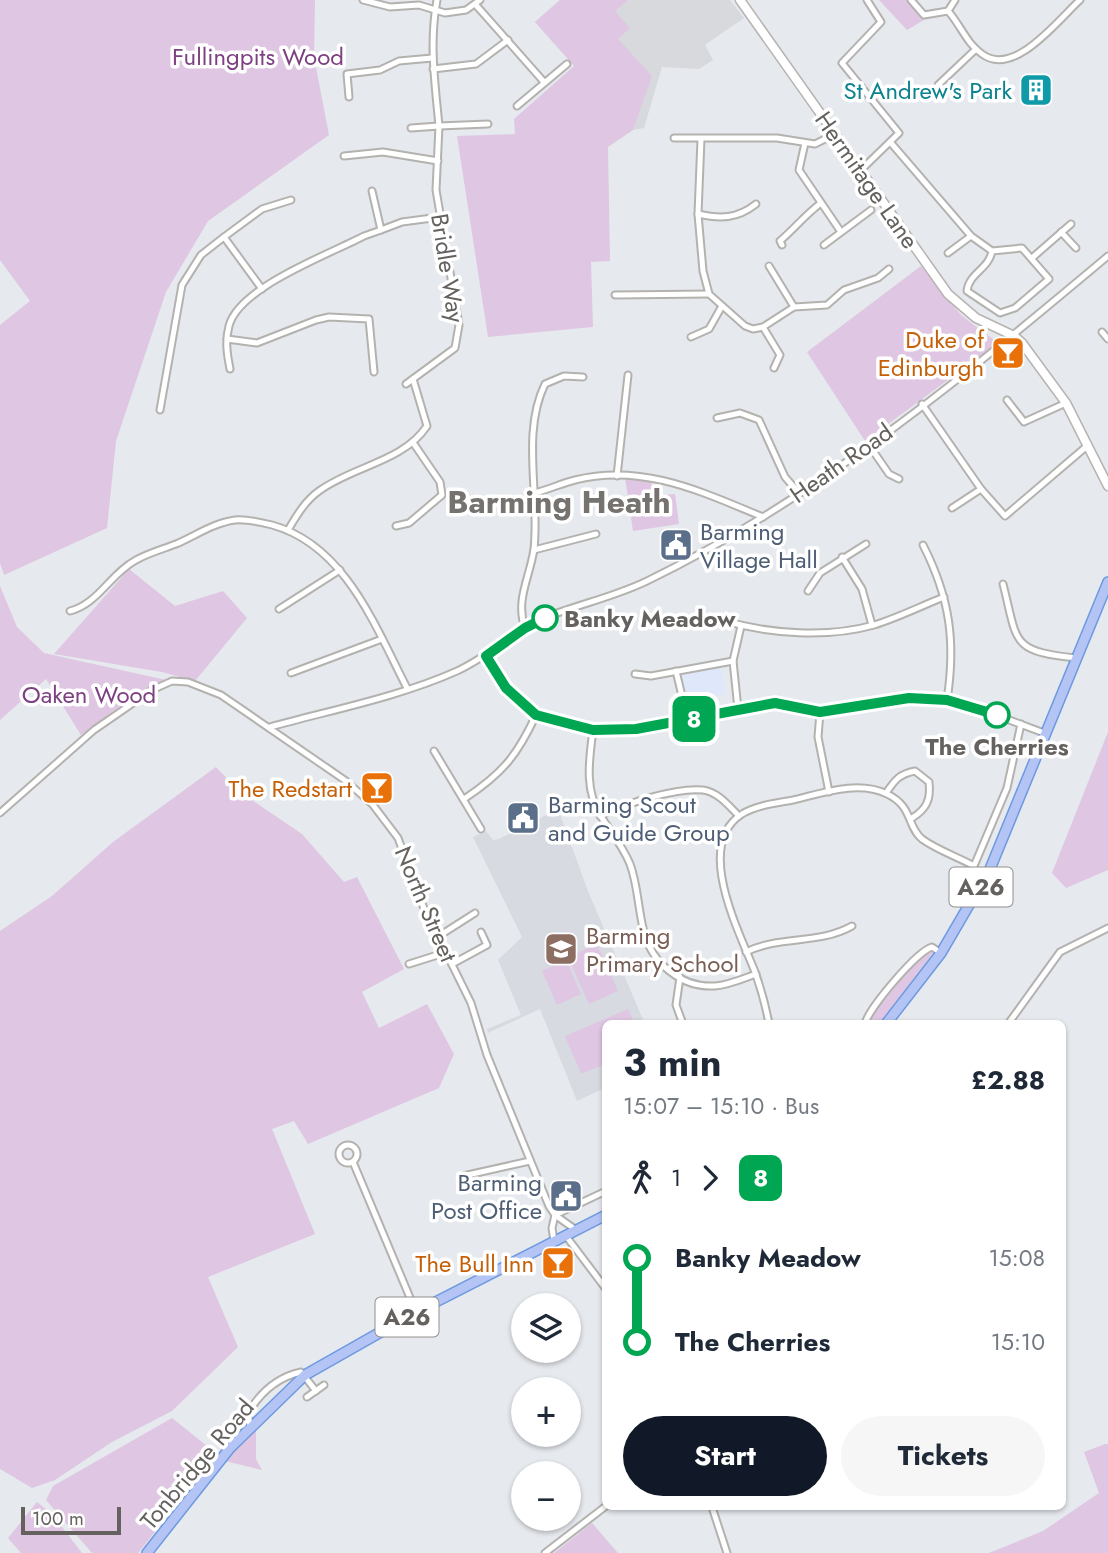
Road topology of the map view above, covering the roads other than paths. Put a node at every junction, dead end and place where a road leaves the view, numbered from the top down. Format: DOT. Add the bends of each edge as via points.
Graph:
graph roads {
  1 [pos="363,0"];
  2 [pos="437,0"];
  3 [pos="740,0"];
  4 [pos="867,0"];
  5 [pos="911,0"];
  6 [pos="956,0"];
  7 [pos="1080,0"];
  8 [pos="477,2"];
  9 [pos="435,11"];
  10 [pos="948,11"];
  11 [pos="508,40"];
  12 [pos="976,49"];
  13 [pos="432,58"];
  14 [pos="567,64"];
  15 [pos="433,69"];
  16 [pos="544,82"];
  17 [pos="938,85"];
  18 [pos="349,97"];
  19 [pos="517,106"];
  20 [pos="439,124"];
  21 [pos="488,124"];
  22 [pos="411,128"];
  23 [pos="835,134"];
  24 [pos="674,138"];
  25 [pos="702,139"];
  26 [pos="805,143"];
  27 [pos="891,144"];
  28 [pos="344,156"];
  29 [pos="438,161"];
  30 [pos="860,171"];
  31 [pos="372,191"];
  32 [pos="291,200"];
  33 [pos="821,203"];
  34 [pos="756,204"];
  35 [pos="871,210"];
  36 [pos="698,214"];
  37 [pos="440,217"];
  38 [pos="1070,223"];
  39 [pos="381,230"];
  40 [pos="841,232"];
  41 [pos="1061,232"];
  42 [pos="971,236"];
  43 [pos="225,237"];
  44 [pos="782,245"];
  45 [pos="824,245"];
  46 [pos="1076,248"];
  47 [pos="992,251"];
  48 [pos="948,253"];
  49 [pos="1108,256"];
  50 [pos="1032,258"];
  51 [pos="769,266"];
  52 [pos="889,270"];
  53 [pos="262,289"];
  54 [pos="709,294"];
  55 [pos="615,295"];
  56 [pos="722,306"];
  57 [pos="794,307"];
  58 [pos="763,327"];
  59 [pos="1102,332"];
  60 [pos="1014,336"];
  61 [pos="691,337"];
  62 [pos="227,339"];
  63 [pos="1108,339"];
  64 [pos="774,368"];
  65 [pos="230,369"];
  66 [pos="374,372"];
  67 [pos="628,375"];
  68 [pos="583,377"];
  69 [pos="412,379"];
  70 [pos="406,384"];
  71 [pos="1007,400"];
  72 [pos="1066,403"];
  73 [pos="922,404"];
  74 [pos="160,410"];
  75 [pos="717,418"];
  76 [pos="414,444"];
  77 [pos="869,445"];
  78 [pos="1087,446"];
  79 [pos="617,475"];
  80 [pos="899,479"];
  81 [pos="1108,486"];
  82 [pos="981,489"];
  83 [pos="798,492"];
  84 [pos="534,493"];
  85 [pos="952,508"];
  86 [pos="763,517"];
  87 [pos="396,526"];
  88 [pos="288,530"];
  89 [pos="596,534"];
  90 [pos="866,544"];
  91 [pos="923,545"];
  92 [pos="534,550"];
  93 [pos="842,557"];
  94 [pos="340,570"];
  95 [pos="1108,582"];
  96 [pos="1003,584"];
  97 [pos="808,591"];
  98 [pos="1006,594"];
  99 [pos="1015,594"];
  100 [pos="944,597"];
  101 [pos="279,609"];
  102 [pos="70,611"];
  103 [pos="725,621"];
  104 [pos="872,625"];
  105 [pos="741,626"];
  106 [pos="525,628"];
  107 [pos="382,639"];
  108 [pos="486,656"];
  109 [pos="1076,658"];
  110 [pos="733,661"];
  111 [pos="676,671"];
  112 [pos="291,673"];
  113 [pos="635,674"];
  114 [pos="407,688"];
  115 [pos="947,700"];
  116 [pos="738,709"];
  117 [pos="820,712"];
  118 [pos="536,715"];
  119 [pos="688,721"];
  120 [pos="1021,724"];
  121 [pos="270,727"];
  122 [pos="593,730"];
  123 [pos="1044,733"];
  124 [pos="434,751"];
  125 [pos="829,792"];
  126 [pos="886,793"];
  127 [pos="464,799"];
  128 [pos="0,813"];
  129 [pos="600,816"];
  130 [pos="739,816"];
  131 [pos="912,818"];
  132 [pos="483,830"];
  133 [pos="475,913"];
  134 [pos="852,926"];
  135 [pos="1108,928"];
  136 [pos="481,932"];
  137 [pos="439,936"];
  138 [pos="746,952"];
  139 [pos="444,953"];
  140 [pos="941,953"];
  141 [pos="408,964"];
  142 [pos="452,964"];
  143 [pos="756,974"];
  144 [pos="680,977"];
  145 [pos="682,1020"];
  146 [pos="768,1020"];
  147 [pos="866,1020"];
  148 [pos="889,1020"];
  149 [pos="1011,1020"];
  150 [pos="530,1161"];
  151 [pos="353,1162"];
  152 [pos="463,1176"];
  153 [pos="602,1193"];
  154 [pos="555,1215"];
  155 [pos="602,1217"];
  156 [pos="576,1230"];
  157 [pos="566,1236"];
  158 [pos="554,1241"];
  159 [pos="602,1284"];
  160 [pos="416,1312"];
  161 [pos="305,1375"];
  162 [pos="324,1385"];
  163 [pos="316,1391"];
  164 [pos="307,1397"];
  165 [pos="250,1425"];
  166 [pos="602,1509"];
  167 [pos="713,1510"];
  168 [pos="146,1553"];
  169 [pos="545,1553"];
  170 [pos="727,1553"];
  1 -- 9 [label="street" via="390,7 419,5"];
  2 -- 9 [label="street, Bridle Way"];
  3 -- 23 [label="main road, Hermitage Lane"];
  4 -- 27 [label="street" via="881,22 842,63 897,129"];
  5 -- 10 [label="street" via="920,12 930,15"];
  6 -- 10 [label="street"];
  7 -- 12 [label="street" via="1020,56 995,60"];
  8 -- 9 [label="street" via="456,13"];
  8 -- 11 [label="street"];
  9 -- 13 [label="street, Bridle Way"];
  10 -- 12 [label="street"];
  11 -- 15 [label="street" via="476,64"];
  11 -- 16 [label="street"];
  12 -- 17 [label="street"];
  13 -- 15 [label="street, Bridle Way"];
  13 -- 18 [label="street" via="347,74"];
  14 -- 16 [label="street"];
  15 -- 20 [label="street, Bridle Way"];
  16 -- 19 [label="street"];
  20 -- 21 [label="street"];
  20 -- 22 [label="street"];
  20 -- 29 [label="street, Bridle Way"];
  23 -- 26 [label="street" via="821,143"];
  23 -- 30 [label="main road, Hermitage Lane"];
  24 -- 25 [label="street"];
  25 -- 26 [label="street" via="777,138"];
  25 -- 36 [label="street"];
  26 -- 33 [label="street" via="799,170"];
  27 -- 30 [label="street"];
  27 -- 42 [label="street"];
  28 -- 29 [label="street" via="383,152"];
  29 -- 37 [label="street, Bridle Way"];
  30 -- 60 [label="main road, Hermitage Lane" via="956,303"];
  31 -- 39 [label="street"];
  32 -- 43 [label="street" via="262,209"];
  33 -- 40 [label="street"];
  33 -- 44 [label="street" via="801,218 780,241"];
  34 -- 36 [label="street" via="742,215 716,218"];
  35 -- 40 [label="street"];
  36 -- 54 [label="street" via="698,248"];
  37 -- 39 [label="street"];
  37 -- 69 [label="street, Bridle Way" via="458,341"];
  38 -- 41 [label="street"];
  39 -- 53 [label="street"];
  40 -- 45 [label="street"];
  41 -- 46 [label="street"];
  41 -- 50 [label="street"];
  42 -- 47 [label="street"];
  42 -- 48 [label="street"];
  43 -- 53 [label="street"];
  43 -- 74 [label="street" via="201,255 182,285"];
  47 -- 50 [label="street" via="1022,248"];
  47 -- 50 [label="street" via="989,264 970,281 967,291 1000,313 1015,308 1049,279"];
  49 -- 60 [label="street, Heath Road"];
  51 -- 57 [label="street"];
  52 -- 57 [label="street" via="844,290 827,305"];
  53 -- 62 [label="street" via="234,313"];
  54 -- 55 [label="street"];
  54 -- 56 [label="street"];
  56 -- 58 [label="street" via="746,326"];
  56 -- 61 [label="street" via="709,329"];
  57 -- 58 [label="street"];
  58 -- 64 [label="street" via="780,355"];
  59 -- 63 [label="street"];
  60 -- 72 [label="main road"];
  60 -- 73 [label="street, Heath Road"];
  62 -- 65 [label="street"];
  62 -- 66 [label="street" via="257,343 329,317 369,318"];
  67 -- 79 [label="street"];
  68 -- 84 [label="street" via="564,376 545,384 534,407"];
  69 -- 70 [label="street, Bridle Way"];
  69 -- 76 [label="street" via="427,426"];
  71 -- 72 [label="street" via="1024,422"];
  72 -- 78 [label="main road"];
  73 -- 77 [label="street, Heath Road"];
  73 -- 82 [label="street"];
  75 -- 83 [label="street" via="740,413 759,420 785,477"];
  76 -- 87 [label="street" via="440,482 442,495 409,523"];
  76 -- 88 [label="street" via="319,491"];
  77 -- 80 [label="street" via="889,474"];
  77 -- 83 [label="street, Heath Road"];
  78 -- 81 [label="main road"];
  78 -- 82 [label="street" via="1005,516"];
  79 -- 84 [label="street" via="576,479"];
  79 -- 86 [label="street" via="666,479"];
  82 -- 85 [label="street"];
  83 -- 86 [label="street, Heath Road"];
  84 -- 92 [label="street"];
  86 -- 106 [label="street, Heath Road" via="644,583"];
  88 -- 94 [label="street" via="317,547"];
  88 -- 102 [label="street" via="256,521 218,524 138,558 83,608"];
  89 -- 92 [label="street"];
  90 -- 93 [label="street"];
  91 -- 100 [label="street"];
  92 -- 106 [label="street" via="520,605"];
  93 -- 97 [label="street" via="820,573"];
  93 -- 104 [label="street" via="862,589"];
  94 -- 101 [label="street"];
  94 -- 107 [label="street"];
  95 -- 109 [label="main road, A26"];
  96 -- 98 [label="street"];
  98 -- 99 [label="street"];
  98 -- 109 [label="street" via="1015,636 1026,648"];
  100 -- 104 [label="street"];
  100 -- 115 [label="street" via="952,635"];
  103 -- 105 [label="street"];
  104 -- 105 [label="street" via="815,633"];
  105 -- 110 [label="street"];
  106 -- 108 [label="street, Heath Road"];
  107 -- 112 [label="street"];
  107 -- 114 [label="street"];
  108 -- 114 [label="street, Heath Road" via="437,680"];
  108 -- 118 [label="street" via="506,688"];
  109 -- 123 [label="main road, A26"];
  110 -- 111 [label="street"];
  110 -- 116 [label="street"];
  111 -- 113 [label="street"];
  111 -- 119 [label="street"];
  114 -- 121 [label="street, Heath Road"];
  115 -- 117 [label="street" via="909,698"];
  115 -- 120 [label="street"];
  116 -- 117 [label="street" via="775,703"];
  116 -- 119 [label="street"];
  117 -- 125 [label="street" via="818,737"];
  118 -- 122 [label="street"];
  118 -- 127 [label="street" via="503,771"];
  119 -- 122 [label="street"];
  120 -- 123 [label="street"];
  120 -- 131 [label="street" via="1007,788 974,866 921,838"];
  121 -- 128 [label="street, North Street" via="221,695 172,681 120,710"];
  121 -- 137 [label="street, North Street" via="346,780 385,819 398,838"];
  122 -- 129 [label="street" via="589,774"];
  123 -- 140 [label="main road, A26" via="990,869"];
  124 -- 127 [label="street"];
  125 -- 126 [label="street" via="854,787"];
  125 -- 130 [label="street"];
  126 -- 131 [label="street"];
  126 -- 131 [label="street" via="905,773 915,771 929,782 929,801"];
  127 -- 132 [label="street"];
  129 -- 130 [label="street" via="640,801 704,790 718,796"];
  129 -- 144 [label="street" via="630,865 644,934 653,955 663,968"];
  130 -- 138 [label="street" via="726,836 721,869"];
  133 -- 137 [label="street"];
  134 -- 138 [label="street" via="819,940 776,942"];
  135 -- 149 [label="street" via="1060,952"];
  136 -- 142 [label="street" via="488,945"];
  137 -- 139 [label="street, North Street"];
  138 -- 143 [label="street"];
  139 -- 141 [label="street"];
  139 -- 142 [label="street, North Street"];
  140 -- 147 [label="street" via="932,947 923,952"];
  140 -- 148 [label="main road, A26"];
  142 -- 150 [label="street, North Street"];
  143 -- 144 [label="street" via="712,986"];
  143 -- 146 [label="street"];
  144 -- 145 [label="street" via="676,1005"];
  150 -- 152 [label="street"];
  150 -- 154 [label="street, North Street"];
  151 -- 160 [label="street"];
  153 -- 154 [label="street"];
  154 -- 156 [label="street, North Street"];
  154 -- 158 [label="street, North Street"];
  155 -- 156 [label="main road, Tonbridge Road / A26"];
  156 -- 157 [label="main road, Tonbridge Road / A26"];
  157 -- 158 [label="main road, Tonbridge Road / A26"];
  157 -- 159 [label="street"];
  158 -- 160 [label="main road, Tonbridge Road / A26"];
  160 -- 161 [label="main road, Tonbridge Road / A26"];
  161 -- 163 [label="street"];
  161 -- 165 [label="main road, Tonbridge Road / A26"];
  161 -- 165 [label="street" via="286,1377 263,1393 248,1413"];
  162 -- 163 [label="street"];
  163 -- 164 [label="street"];
  165 -- 168 [label="main road, Tonbridge Road / A26"];
  166 -- 169 [label="street"];
  167 -- 170 [label="street"];
}
